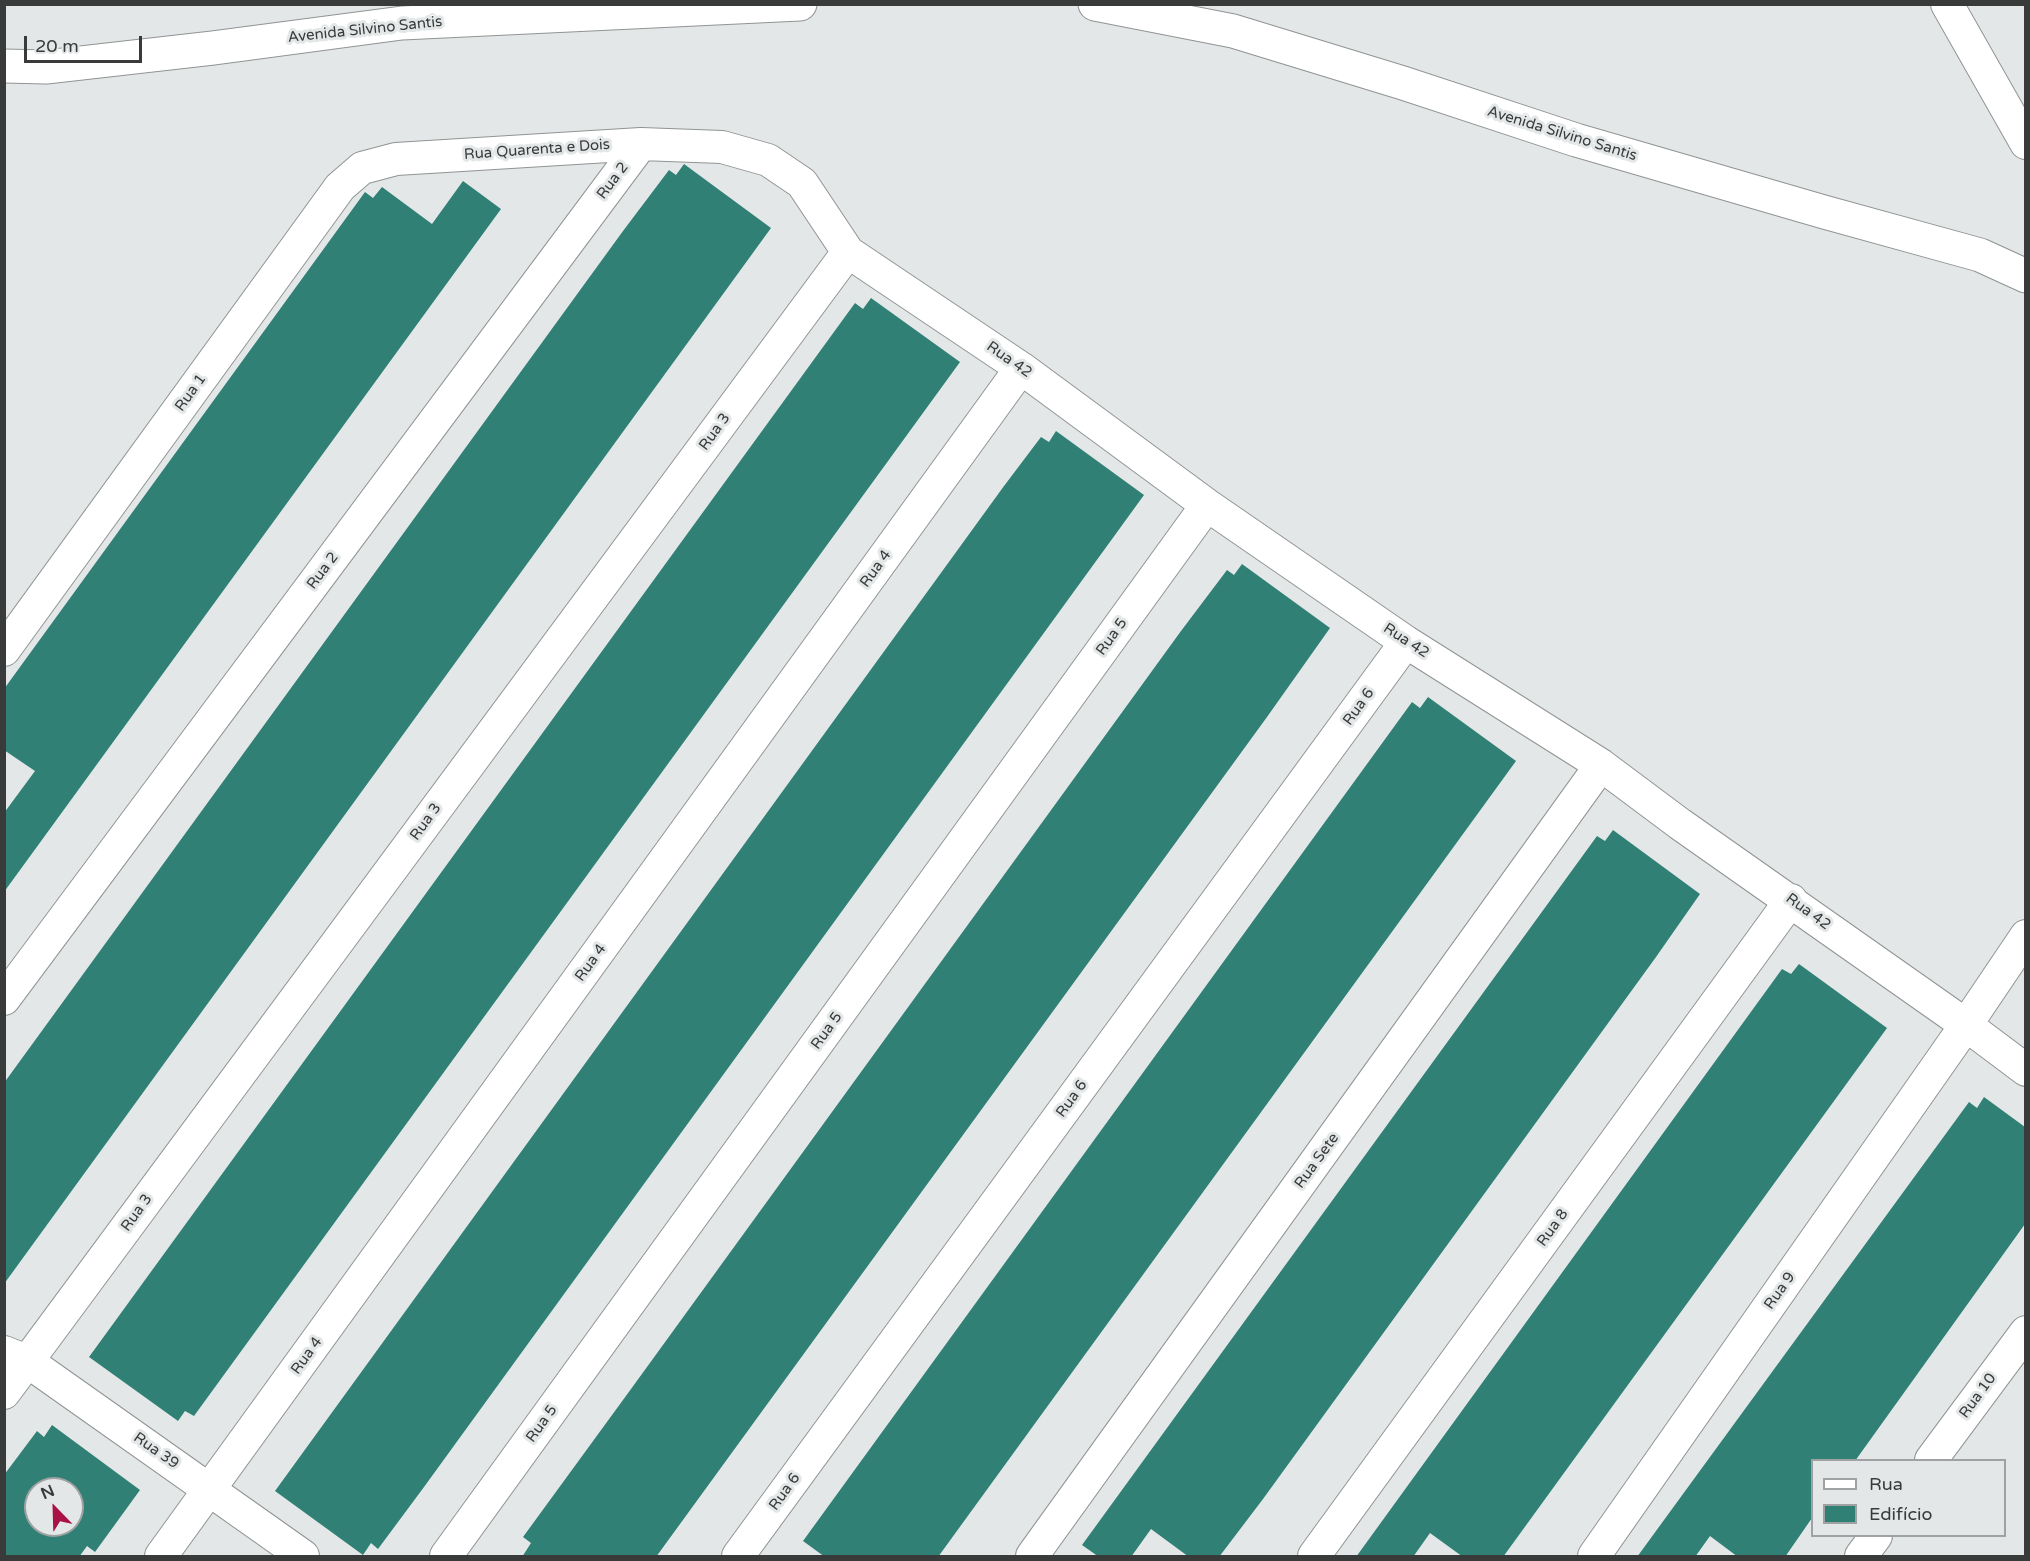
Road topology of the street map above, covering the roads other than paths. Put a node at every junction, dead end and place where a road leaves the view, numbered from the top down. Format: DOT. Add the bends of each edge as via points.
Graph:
graph roads {
  1 [pos="800,4"];
  2 [pos="1095,4"];
  3 [pos="1947,4"];
  4 [pos="4,66"];
  5 [pos="2025,143"];
  6 [pos="640,144"];
  7 [pos="396,159"];
  8 [pos="848,252"];
  9 [pos="2025,276"];
  10 [pos="1021,368"];
  11 [pos="1207,505"];
  12 [pos="1406,642"];
  13 [pos="4,650"];
  14 [pos="1601,765"];
  15 [pos="1791,900"];
  16 [pos="2025,936"];
  17 [pos="4,999"];
  18 [pos="1966,1025"];
  19 [pos="2025,1070"];
  20 [pos="2025,1332"];
  21 [pos="16,1357"];
  22 [pos="4,1393"];
  23 [pos="1932,1459"];
  24 [pos="210,1490"];
  25 [pos="1875,1537"];
  26 [pos="161,1557"];
  27 [pos="303,1557"];
  28 [pos="447,1557"];
  29 [pos="738,1557"];
  30 [pos="1032,1557"];
  31 [pos="1314,1557"];
  32 [pos="1594,1557"];
  33 [pos="1861,1557"];
  1 -- 4 [label="main road, Avenida Silvino Santis" via="402,23 46,67"];
  2 -- 9 [label="main road, Avenida Silvino Santis" via="1233,31 1576,140 1980,255"];
  3 -- 5 [label="street"];
  6 -- 7 [label="street, Rua Quarenta e Dois"];
  6 -- 8 [label="street, Rua Quarenta e Dois" via="722,147 768,160 802,183"];
  6 -- 17 [label="street, Rua 2"];
  7 -- 13 [label="street, Rua 1" via="362,168 340,187"];
  8 -- 10 [label="street, Rua 42"];
  8 -- 21 [label="street, Rua 3"];
  10 -- 11 [label="street, Rua 42"];
  10 -- 24 [label="street, Rua 4"];
  11 -- 12 [label="street, Rua 42"];
  11 -- 28 [label="street, Rua 5"];
  12 -- 14 [label="street, Rua 42"];
  12 -- 29 [label="street, Rua 6"];
  14 -- 15 [label="street, Rua 42"];
  14 -- 30 [label="street, Rua Sete"];
  15 -- 18 [label="street, Rua 42"];
  15 -- 31 [label="street, Rua 8"];
  16 -- 18 [label="street, Rua 9"];
  18 -- 19 [label="street"];
  18 -- 32 [label="street, Rua 9"];
  20 -- 23 [label="street, Rua 10"];
  21 -- 22 [label="street, Rua 3"];
  21 -- 24 [label="street, Rua 39"];
  24 -- 26 [label="street, Rua 4"];
  24 -- 27 [label="street, Rua 39"];
  25 -- 33 [label="street"];
}
